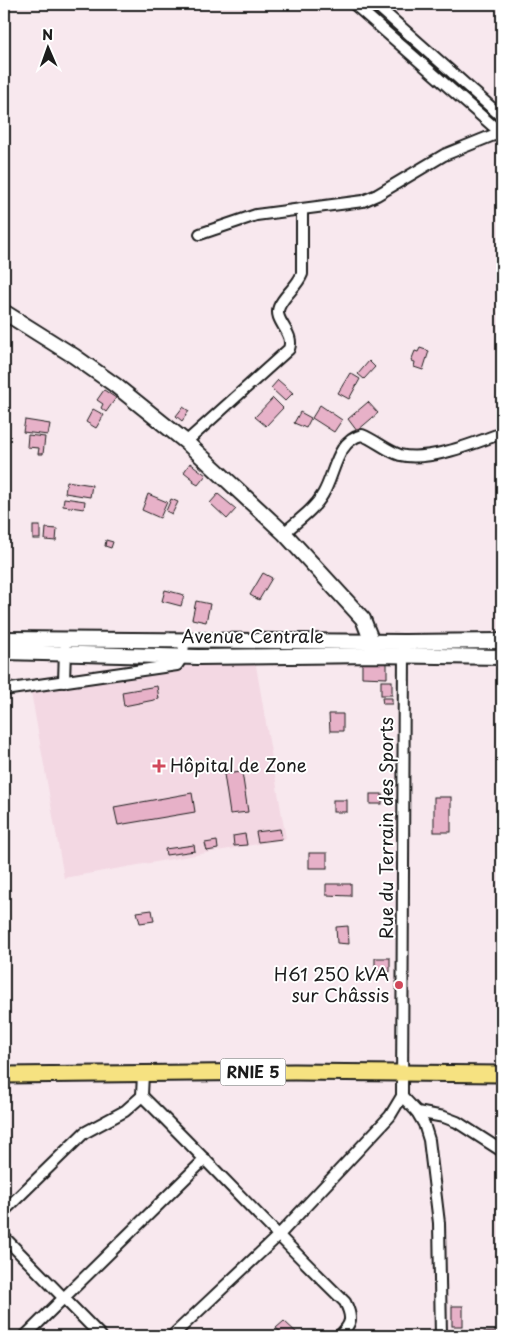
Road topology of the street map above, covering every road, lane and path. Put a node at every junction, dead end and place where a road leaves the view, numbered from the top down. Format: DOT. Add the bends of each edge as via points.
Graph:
graph roads {
  1 [pos="354,4"];
  2 [pos="375,4"];
  3 [pos="502,117"];
  4 [pos="502,133"];
  5 [pos="302,209"];
  6 [pos="200,234"];
  7 [pos="4,312"];
  8 [pos="502,432"];
  9 [pos="186,442"];
  10 [pos="284,533"];
  11 [pos="4,639"];
  12 [pos="184,641"];
  13 [pos="502,641"];
  14 [pos="65,647"];
  15 [pos="372,648"];
  16 [pos="404,649"];
  17 [pos="4,652"];
  18 [pos="183,656"];
  19 [pos="502,656"];
  20 [pos="64,682"];
  21 [pos="4,690"];
  22 [pos="143,1073"];
  23 [pos="403,1073"];
  24 [pos="502,1074"];
  25 [pos="4,1075"];
  26 [pos="142,1096"];
  27 [pos="402,1096"];
  28 [pos="417,1112"];
  29 [pos="502,1151"];
  30 [pos="205,1159"];
  31 [pos="4,1211"];
  32 [pos="278,1236"];
  33 [pos="4,1237"];
  34 [pos="64,1297"];
  35 [pos="25,1336"];
  36 [pos="101,1336"];
  37 [pos="172,1336"];
  38 [pos="339,1336"];
  39 [pos="441,1336"];
  1 -- 4 [label="street"];
  2 -- 3 [label="street"];
  4 -- 5 [label="street" via="444,155 364,201"];
  5 -- 6 [label="street" via="256,215"];
  5 -- 9 [label="street" via="302,274 278,308 291,343"];
  7 -- 9 [label="street" via="74,356"];
  8 -- 10 [label="street" via="442,452 410,456 398,454 362,435 354,437 338,456 316,504"];
  9 -- 10 [label="street"];
  10 -- 15 [label="street" via="363,619"];
  11 -- 14 [label="street, Avenue Centrale"];
  12 -- 14 [label="street, Avenue Centrale"];
  12 -- 15 [label="street, Avenue Centrale"];
  12 -- 18 [label="street"];
  13 -- 16 [label="street, Avenue Centrale"];
  14 -- 17 [label="street, Avenue Centrale"];
  14 -- 18 [label="street, Avenue Centrale"];
  14 -- 20 [label="street"];
  15 -- 16 [label="street, Avenue Centrale"];
  15 -- 18 [label="street, Avenue Centrale"];
  16 -- 19 [label="street, Avenue Centrale"];
  16 -- 23 [label="street, Rue du Terrain des Sports"];
  18 -- 20 [label="street" via="177,665"];
  20 -- 21 [label="street"];
  22 -- 23 [label="main road, RNIE 5"];
  22 -- 25 [label="main road, RNIE 5"];
  22 -- 26 [label="street"];
  23 -- 24 [label="main road, RNIE 5"];
  23 -- 27 [label="street, Rue du Terrain des Sports"];
  26 -- 30 [label="street"];
  26 -- 31 [label="street" via="125,1111 84,1133"];
  27 -- 28 [label="street"];
  27 -- 32 [label="street" via="390,1116"];
  28 -- 29 [label="street" via="456,1122"];
  28 -- 39 [label="street" via="430,1140 434,1167 439,1223"];
  30 -- 32 [label="street"];
  30 -- 34 [label="street"];
  32 -- 37 [label="street"];
  32 -- 38 [label="street" via="345,1302 351,1313 350,1323"];
  33 -- 34 [label="street"];
  34 -- 35 [label="street"];
  34 -- 36 [label="street"];
}
